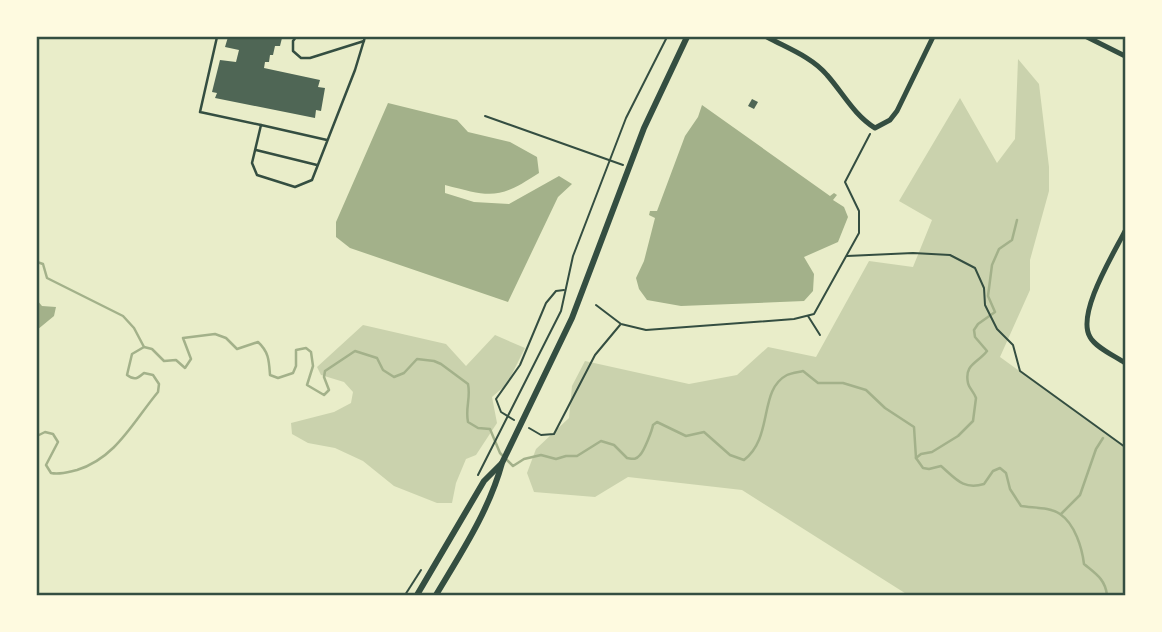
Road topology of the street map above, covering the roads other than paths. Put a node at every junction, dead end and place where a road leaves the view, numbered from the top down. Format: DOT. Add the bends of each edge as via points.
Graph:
graph roads {
  1 [pos="217,37"];
  2 [pos="296,37"];
  3 [pos="687,37"];
  4 [pos="767,37"];
  5 [pos="933,37"];
  6 [pos="1087,37"];
  7 [pos="364,39"];
  8 [pos="1125,56"];
  9 [pos="261,125"];
  10 [pos="327,140"];
  11 [pos="255,149"];
  12 [pos="317,165"];
  13 [pos="1125,231"];
  14 [pos="1125,363"];
  15 [pos="502,463"];
  16 [pos="417,595"];
  17 [pos="436,595"];
  1 -- 9 [label="lane" via="200,112"];
  2 -- 7 [label="lane" via="293,51 301,58"];
  3 -- 15 [label="street" via="643,128 572,318"];
  4 -- 5 [label="street" via="826,73 858,114 876,128 897,111"];
  6 -- 8 [label="street"];
  7 -- 10 [label="lane"];
  9 -- 10 [label="lane"];
  9 -- 11 [label="lane"];
  10 -- 12 [label="lane"];
  11 -- 12 [label="lane"];
  11 -- 12 [label="lane" via="252,163 257,175 295,187 312,180"];
  13 -- 14 [label="street" via="1101,278 1087,325 1093,342"];
  15 -- 16 [label="street" via="484,481"];
  15 -- 17 [label="street" via="476,527"];
}
